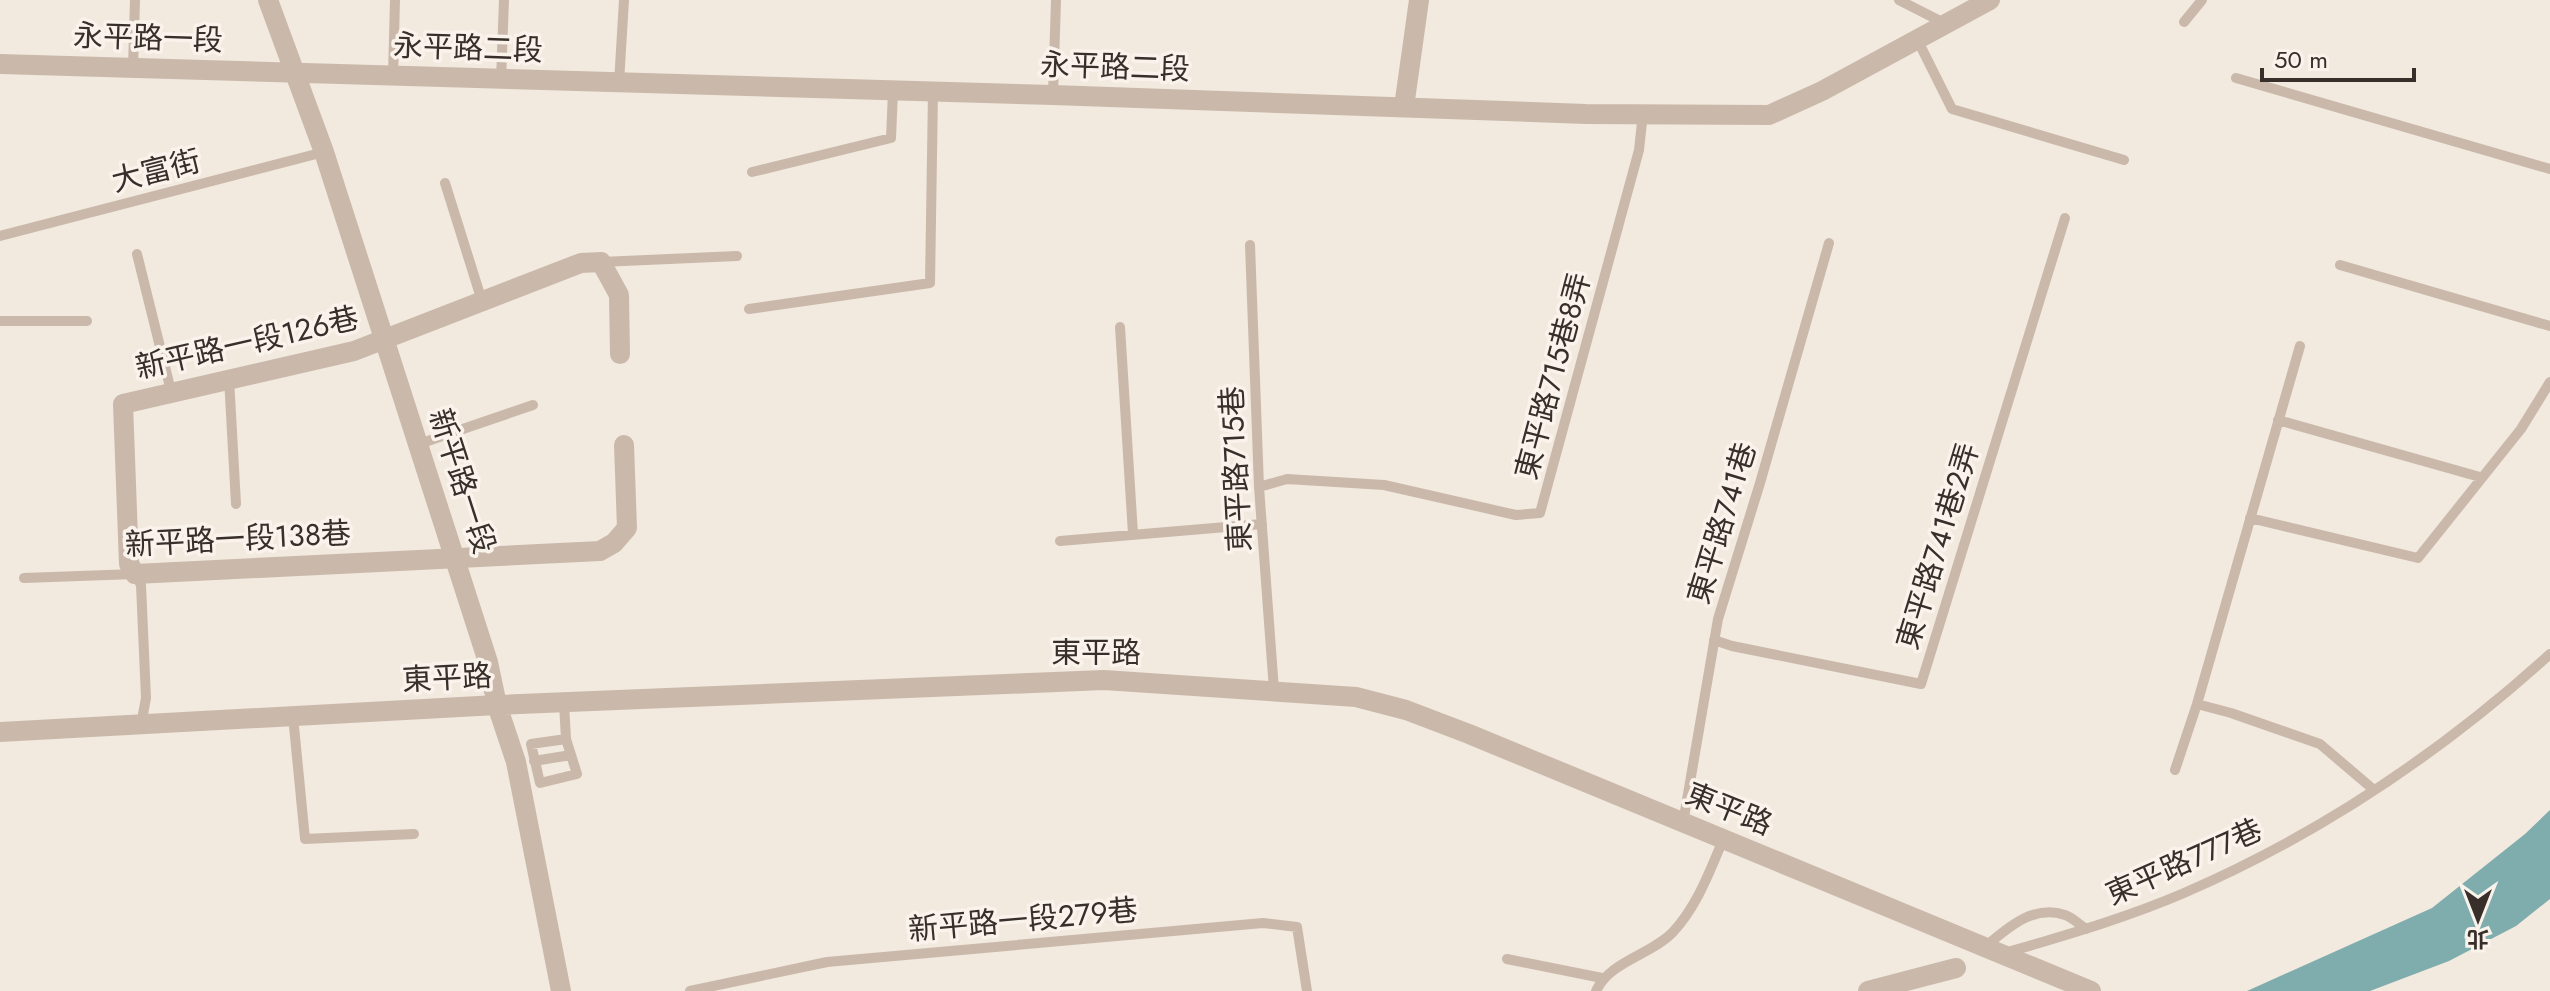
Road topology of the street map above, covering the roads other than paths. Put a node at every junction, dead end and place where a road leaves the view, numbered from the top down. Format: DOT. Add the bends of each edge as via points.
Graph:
graph roads {
  1 [pos="135,0"];
  2 [pos="268,0"];
  3 [pos="395,0"];
  4 [pos="504,0"];
  5 [pos="624,0"];
  6 [pos="1056,0"];
  7 [pos="1899,0"];
  8 [pos="1990,0"];
  9 [pos="2202,0"];
  10 [pos="1414,2"];
  11 [pos="2184,22"];
  12 [pos="1946,24"];
  13 [pos="1917,39"];
  14 [pos="0,64"];
  15 [pos="133,68"];
  16 [pos="294,73"];
  17 [pos="393,76"];
  18 [pos="2236,78"];
  19 [pos="501,80"];
  20 [pos="619,83"];
  21 [pos="893,91"];
  22 [pos="933,92"];
  23 [pos="1053,95"];
  24 [pos="1404,107"];
  25 [pos="1643,113"];
  26 [pos="324,152"];
  27 [pos="2124,160"];
  28 [pos="2550,169"];
  29 [pos="752,172"];
  30 [pos="445,183"];
  31 [pos="2065,218"];
  32 [pos="0,236"];
  33 [pos="1829,243"];
  34 [pos="1250,245"];
  35 [pos="137,254"];
  36 [pos="737,256"];
  37 [pos="601,262"];
  38 [pos="2340,265"];
  39 [pos="482,301"];
  40 [pos="749,309"];
  41 [pos="0,321"];
  42 [pos="87,321"];
  43 [pos="2550,326"];
  44 [pos="1120,327"];
  45 [pos="385,341"];
  46 [pos="2300,346"];
  47 [pos="620,354"];
  48 [pos="229,378"];
  49 [pos="2550,382"];
  50 [pos="171,391"];
  51 [pos="533,405"];
  52 [pos="2278,420"];
  53 [pos="419,444"];
  54 [pos="624,445"];
  55 [pos="2480,477"];
  56 [pos="1259,487"];
  57 [pos="236,504"];
  58 [pos="2250,518"];
  59 [pos="1262,524"];
  60 [pos="1133,534"];
  61 [pos="1060,541"];
  62 [pos="455,556"];
  63 [pos="135,574"];
  64 [pos="24,578"];
  65 [pos="1714,640"];
  66 [pos="2550,654"];
  67 [pos="1274,690"];
  68 [pos="564,703"];
  69 [pos="2197,704"];
  70 [pos="497,705"];
  71 [pos="293,716"];
  72 [pos="141,725"];
  73 [pos="0,732"];
  74 [pos="566,739"];
  75 [pos="571,755"];
  76 [pos="534,761"];
  77 [pos="2175,770"];
  78 [pos="2374,790"];
  79 [pos="1683,823"];
  80 [pos="414,834"];
  81 [pos="1723,840"];
  82 [pos="2086,929"];
  83 [pos="1994,950"];
  84 [pos="1507,959"];
  85 [pos="1956,968"];
  86 [pos="1602,978"];
  87 [pos="561,991"];
  88 [pos="690,991"];
  89 [pos="1307,991"];
  90 [pos="1596,991"];
  91 [pos="1868,991"];
  92 [pos="2091,991"];
  1 -- 15 [label="lane"];
  2 -- 16 [label="street, 新平路一段"];
  3 -- 17 [label="lane"];
  4 -- 19 [label="lane"];
  5 -- 20 [label="lane"];
  6 -- 23 [label="lane"];
  7 -- 12 [label="lane"];
  8 -- 12 [label="street, 永平路二段"];
  9 -- 11 [label="lane"];
  10 -- 24 [label="street"];
  12 -- 13 [label="street, 永平路二段"];
  13 -- 25 [label="street, 永平路二段" via="1769,115"];
  13 -- 27 [label="lane" via="1952,109"];
  14 -- 15 [label="street, 永平路一段"];
  15 -- 16 [label="street, 永平路一段"];
  16 -- 17 [label="street, 永平路二段"];
  16 -- 26 [label="street, 新平路一段"];
  17 -- 19 [label="street, 永平路二段"];
  18 -- 28 [label="lane"];
  19 -- 20 [label="street, 永平路二段"];
  20 -- 21 [label="street, 永平路二段"];
  21 -- 22 [label="street, 永平路二段"];
  21 -- 29 [label="lane" via="891,138"];
  22 -- 23 [label="street, 永平路二段"];
  22 -- 40 [label="lane" via="930,283"];
  23 -- 24 [label="street, 永平路二段"];
  24 -- 25 [label="street, 永平路二段"];
  25 -- 56 [label="lane, 東平路715巷8弄" via="1639,150 1540,513 1516,515 1384,485 1287,479"];
  26 -- 32 [label="lane, 大富街"];
  26 -- 45 [label="street, 新平路一段"];
  30 -- 39 [label="lane"];
  31 -- 65 [label="lane, 東平路741巷2弄" via="1921,684"];
  33 -- 65 [label="lane, 東平路741巷"];
  34 -- 56 [label="lane, 東平路715巷"];
  35 -- 50 [label="lane"];
  36 -- 37 [label="lane"];
  37 -- 39 [label="street, 新平路一段126巷" via="565,267"];
  37 -- 47 [label="street" via="619,295"];
  38 -- 43 [label="lane"];
  39 -- 45 [label="street, 新平路一段126巷"];
  41 -- 42 [label="lane"];
  44 -- 60 [label="lane"];
  45 -- 48 [label="street, 新平路一段126巷"];
  45 -- 53 [label="street, 新平路一段"];
  46 -- 52 [label="lane"];
  48 -- 50 [label="street, 新平路一段126巷"];
  48 -- 57 [label="lane"];
  49 -- 55 [label="lane" via="2521,429"];
  50 -- 63 [label="street, 新平路一段126巷" via="123,404 129,564"];
  51 -- 53 [label="lane"];
  52 -- 55 [label="lane"];
  52 -- 58 [label="lane"];
  53 -- 62 [label="street, 新平路一段"];
  54 -- 62 [label="street, 新平路一段138巷" via="627,528 614,543 600,551"];
  55 -- 58 [label="lane" via="2418,558"];
  56 -- 59 [label="lane, 東平路715巷"];
  58 -- 69 [label="lane"];
  59 -- 60 [label="lane"];
  59 -- 67 [label="lane, 東平路715巷"];
  60 -- 61 [label="lane"];
  62 -- 63 [label="street, 新平路一段138巷"];
  62 -- 70 [label="street, 新平路一段"];
  63 -- 64 [label="lane, 新平路一段138巷"];
  63 -- 72 [label="lane" via="141,585 146,698"];
  65 -- 79 [label="lane, 東平路741巷"];
  66 -- 78 [label="lane, 東平路777巷" via="2466,725"];
  67 -- 68 [label="street, 東平路" via="1104,680"];
  67 -- 79 [label="street, 東平路" via="1356,697 1406,710"];
  68 -- 70 [label="street, 東平路"];
  68 -- 74 [label="lane"];
  69 -- 77 [label="lane"];
  69 -- 78 [label="lane" via="2320,744"];
  70 -- 71 [label="street, 東平路"];
  70 -- 87 [label="street, 新平路一段" via="516,762"];
  71 -- 72 [label="street, 東平路"];
  71 -- 80 [label="lane" via="305,839"];
  72 -- 73 [label="street, 東平路"];
  74 -- 75 [label="lane"];
  74 -- 76 [label="lane" via="531,744"];
  75 -- 76 [label="lane"];
  75 -- 76 [label="lane" via="577,774 540,783"];
  78 -- 82 [label="lane, 東平路777巷" via="2236,870"];
  79 -- 81 [label="street, 東平路"];
  81 -- 83 [label="street, 東平路"];
  81 -- 86 [label="lane" via="1701,893 1672,933"];
  82 -- 83 [label="lane, 東平路777巷"];
  82 -- 83 [label="lane" via="2066,915 2029,916 2014,922"];
  83 -- 92 [label="street, 東平路"];
  84 -- 86 [label="lane"];
  85 -- 91 [label="street"];
  86 -- 90 [label="lane"];
  88 -- 89 [label="lane, 新平路一段279巷" via="827,962 1263,923 1297,927"];
}
